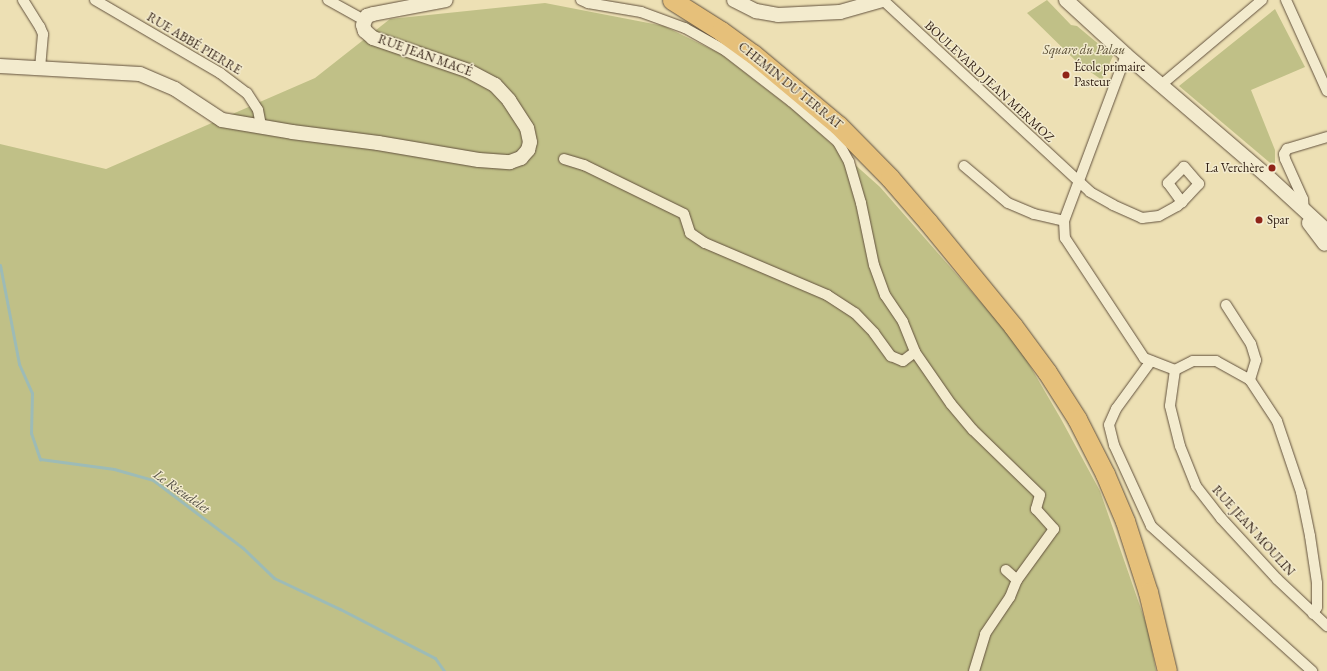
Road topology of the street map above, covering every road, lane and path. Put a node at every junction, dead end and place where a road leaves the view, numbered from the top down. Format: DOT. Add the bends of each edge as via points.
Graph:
graph roads {
  1 [pos="23,0"];
  2 [pos="94,0"];
  3 [pos="328,0"];
  4 [pos="446,0"];
  5 [pos="581,0"];
  6 [pos="672,0"];
  7 [pos="687,0"];
  8 [pos="734,0"];
  9 [pos="882,0"];
  10 [pos="1057,0"];
  11 [pos="1262,0"];
  12 [pos="1286,0"];
  13 [pos="1068,2"];
  14 [pos="364,20"];
  15 [pos="1126,55"];
  16 [pos="0,66"];
  17 [pos="40,68"];
  18 [pos="1161,85"];
  19 [pos="1327,91"];
  20 [pos="261,126"];
  21 [pos="1327,137"];
  22 [pos="564,159"];
  23 [pos="964,166"];
  24 [pos="1079,183"];
  25 [pos="1284,193"];
  26 [pos="1182,202"];
  27 [pos="1304,211"];
  28 [pos="1064,221"];
  29 [pos="1326,243"];
  30 [pos="1226,305"];
  31 [pos="915,352"];
  32 [pos="1151,362"];
  33 [pos="1175,370"];
  34 [pos="1250,380"];
  35 [pos="1006,570"];
  36 [pos="1017,580"];
  37 [pos="1313,614"];
  38 [pos="1327,626"];
  39 [pos="974,671"];
  40 [pos="1167,671"];
  41 [pos="1178,671"];
  42 [pos="1312,671"];
  1 -- 17 [label="street" via="43,34"];
  2 -- 20 [label="street, RUE ABBÉ PIERRE" via="220,73 247,93 258,110"];
  3 -- 14 [label="street"];
  4 -- 14 [label="street, RUE JEAN MACÉ" via="373,14"];
  5 -- 31 [label="street, CHEMIN DU TERRAT" via="641,12 685,28 726,51 792,102 838,142 851,169 861,203 874,265 885,295 904,322"];
  6 -- 40 [label="highway" via="754,54 838,125 890,178 928,222 1047,372 1084,433 1105,474 1124,521 1148,592"];
  7 -- 41 [label="highway" via="738,31 835,111 930,210 1029,331 1056,368 1114,473 1135,522 1155,580"];
  8 -- 9 [label="street" via="756,10 778,15 840,12"];
  9 -- 24 [label="street, BOULEVARD JEAN MERMOZ"];
  10 -- 13 [label="street"];
  11 -- 18 [label="street"];
  12 -- 19 [label="street"];
  13 -- 15 [label="street"];
  14 -- 20 [label="street, RUE JEAN MACÉ" via="365,31 373,38 469,71 495,85 510,100 527,128 530,142 528,150 521,158 510,162 479,160"];
  15 -- 18 [label="street"];
  15 -- 24 [label="street"];
  16 -- 17 [label="street"];
  17 -- 20 [label="street" via="140,74 175,89 222,120"];
  18 -- 25 [label="street"];
  21 -- 27 [label="street" via="1287,149 1284,154 1303,200"];
  22 -- 31 [label="street" via="584,165 684,214 690,233 705,244 827,295 855,313 891,356 903,361"];
  23 -- 28 [label="street" via="1008,203 1034,214"];
  24 -- 26 [label="street, BOULEVARD JEAN MERMOZ" via="1113,205 1142,218 1159,216"];
  24 -- 28 [label="street"];
  25 -- 27 [label="street"];
  25 -- 29 [label="street"];
  27 -- 29 [label="street"];
  28 -- 32 [label="street" via="1064,238 1072,251 1144,358"];
  30 -- 34 [label="street" via="1251,344 1256,360"];
  31 -- 36 [label="street, CHEMIN DU TERRAT" via="951,404 973,430 1040,495 1036,509 1054,529"];
  32 -- 33 [label="street"];
  32 -- 42 [label="street" via="1116,409 1109,425 1114,445 1151,526"];
  33 -- 34 [label="street" via="1193,361 1216,361"];
  33 -- 37 [label="street, RUE JEAN MOULIN" via="1170,406 1180,446 1196,486 1226,524"];
  34 -- 37 [label="street" via="1277,421 1301,492 1317,583 1317,608"];
  35 -- 36 [label="street"];
  36 -- 39 [label="street" via="1010,596 985,634"];
  37 -- 38 [label="street, RUE JEAN MOULIN"];
}
